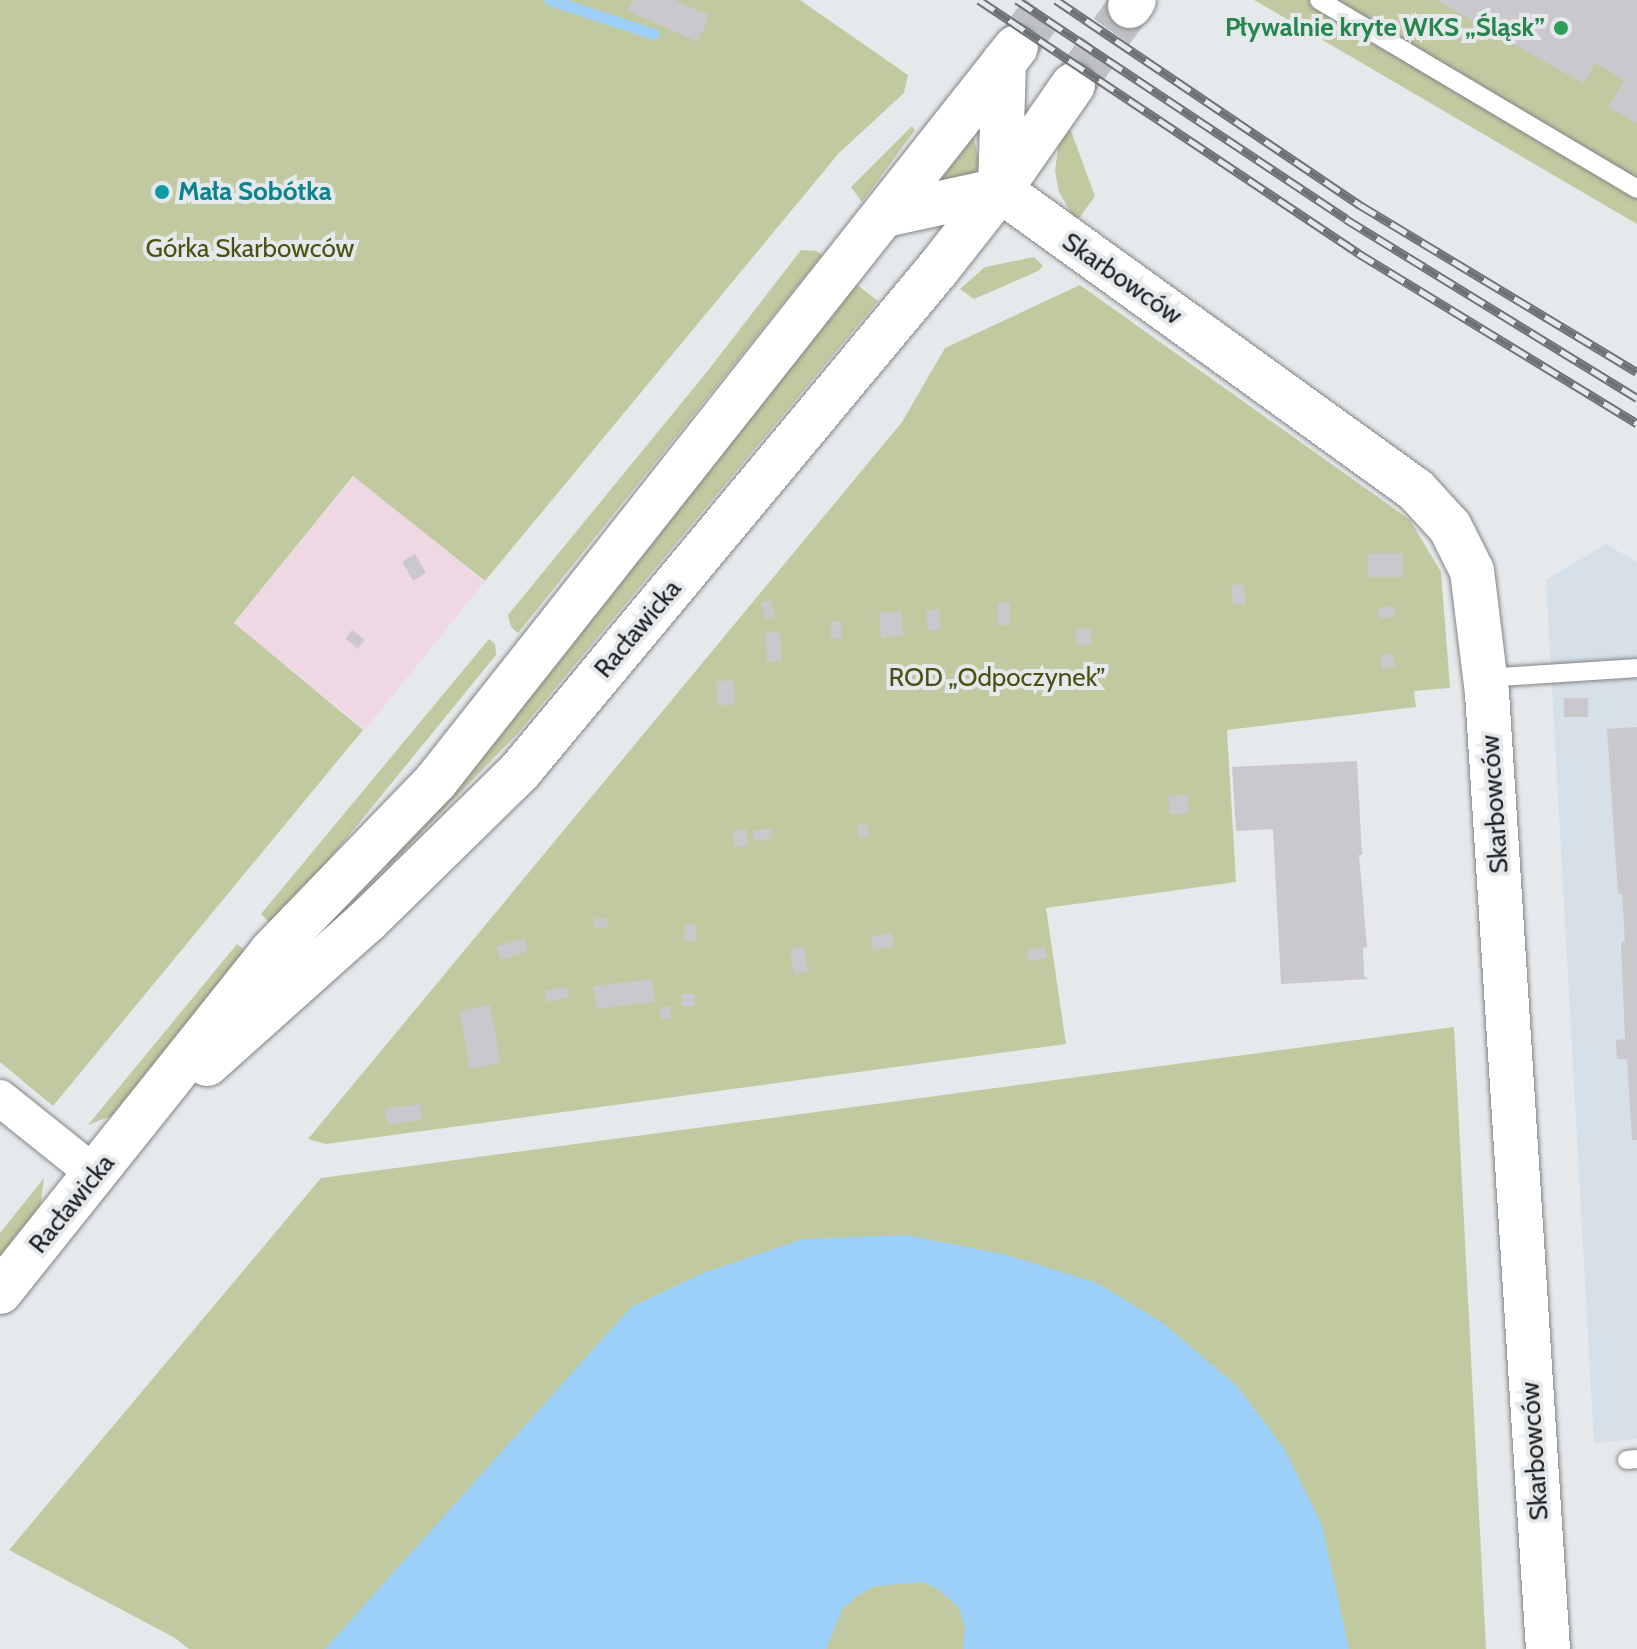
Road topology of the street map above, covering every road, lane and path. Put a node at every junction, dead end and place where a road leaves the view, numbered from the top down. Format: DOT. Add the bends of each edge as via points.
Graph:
graph roads {
  1 [pos="1319,0"];
  2 [pos="1073,85"];
  3 [pos="1637,189"];
  4 [pos="1000,190"];
  5 [pos="885,215"];
  6 [pos="1637,668"];
  7 [pos="1486,678"];
  8 [pos="367,850"];
  9 [pos="392,897"];
  10 [pos="0,1098"];
  11 [pos="143,1115"];
  12 [pos="96,1175"];
  13 [pos="0,1292"];
  14 [pos="1548,1649"];
  1 -- 3 [label="lane"];
  2 -- 4 [label="street, Racławicka"];
  4 -- 5 [label="street"];
  4 -- 5 [label="street, Racławicka" via="1010,55"];
  4 -- 7 [label="street, Skarbowców" via="1427,500 1450,527 1472,571"];
  4 -- 9 [label="street, Racławicka" via="520,771"];
  5 -- 8 [label="street, Racławicka" via="436,781"];
  6 -- 7 [label="lane"];
  7 -- 14 [label="street, Skarbowców"];
  8 -- 9 [label="street" via="365,877 374,890"];
  8 -- 11 [label="street, Racławicka" via="271,952"];
  9 -- 11 [label="street, Racławicka" via="181,1088"];
  10 -- 12 [label="street"];
  11 -- 12 [label="street, Racławicka"];
  12 -- 13 [label="street, Racławicka"];
}
